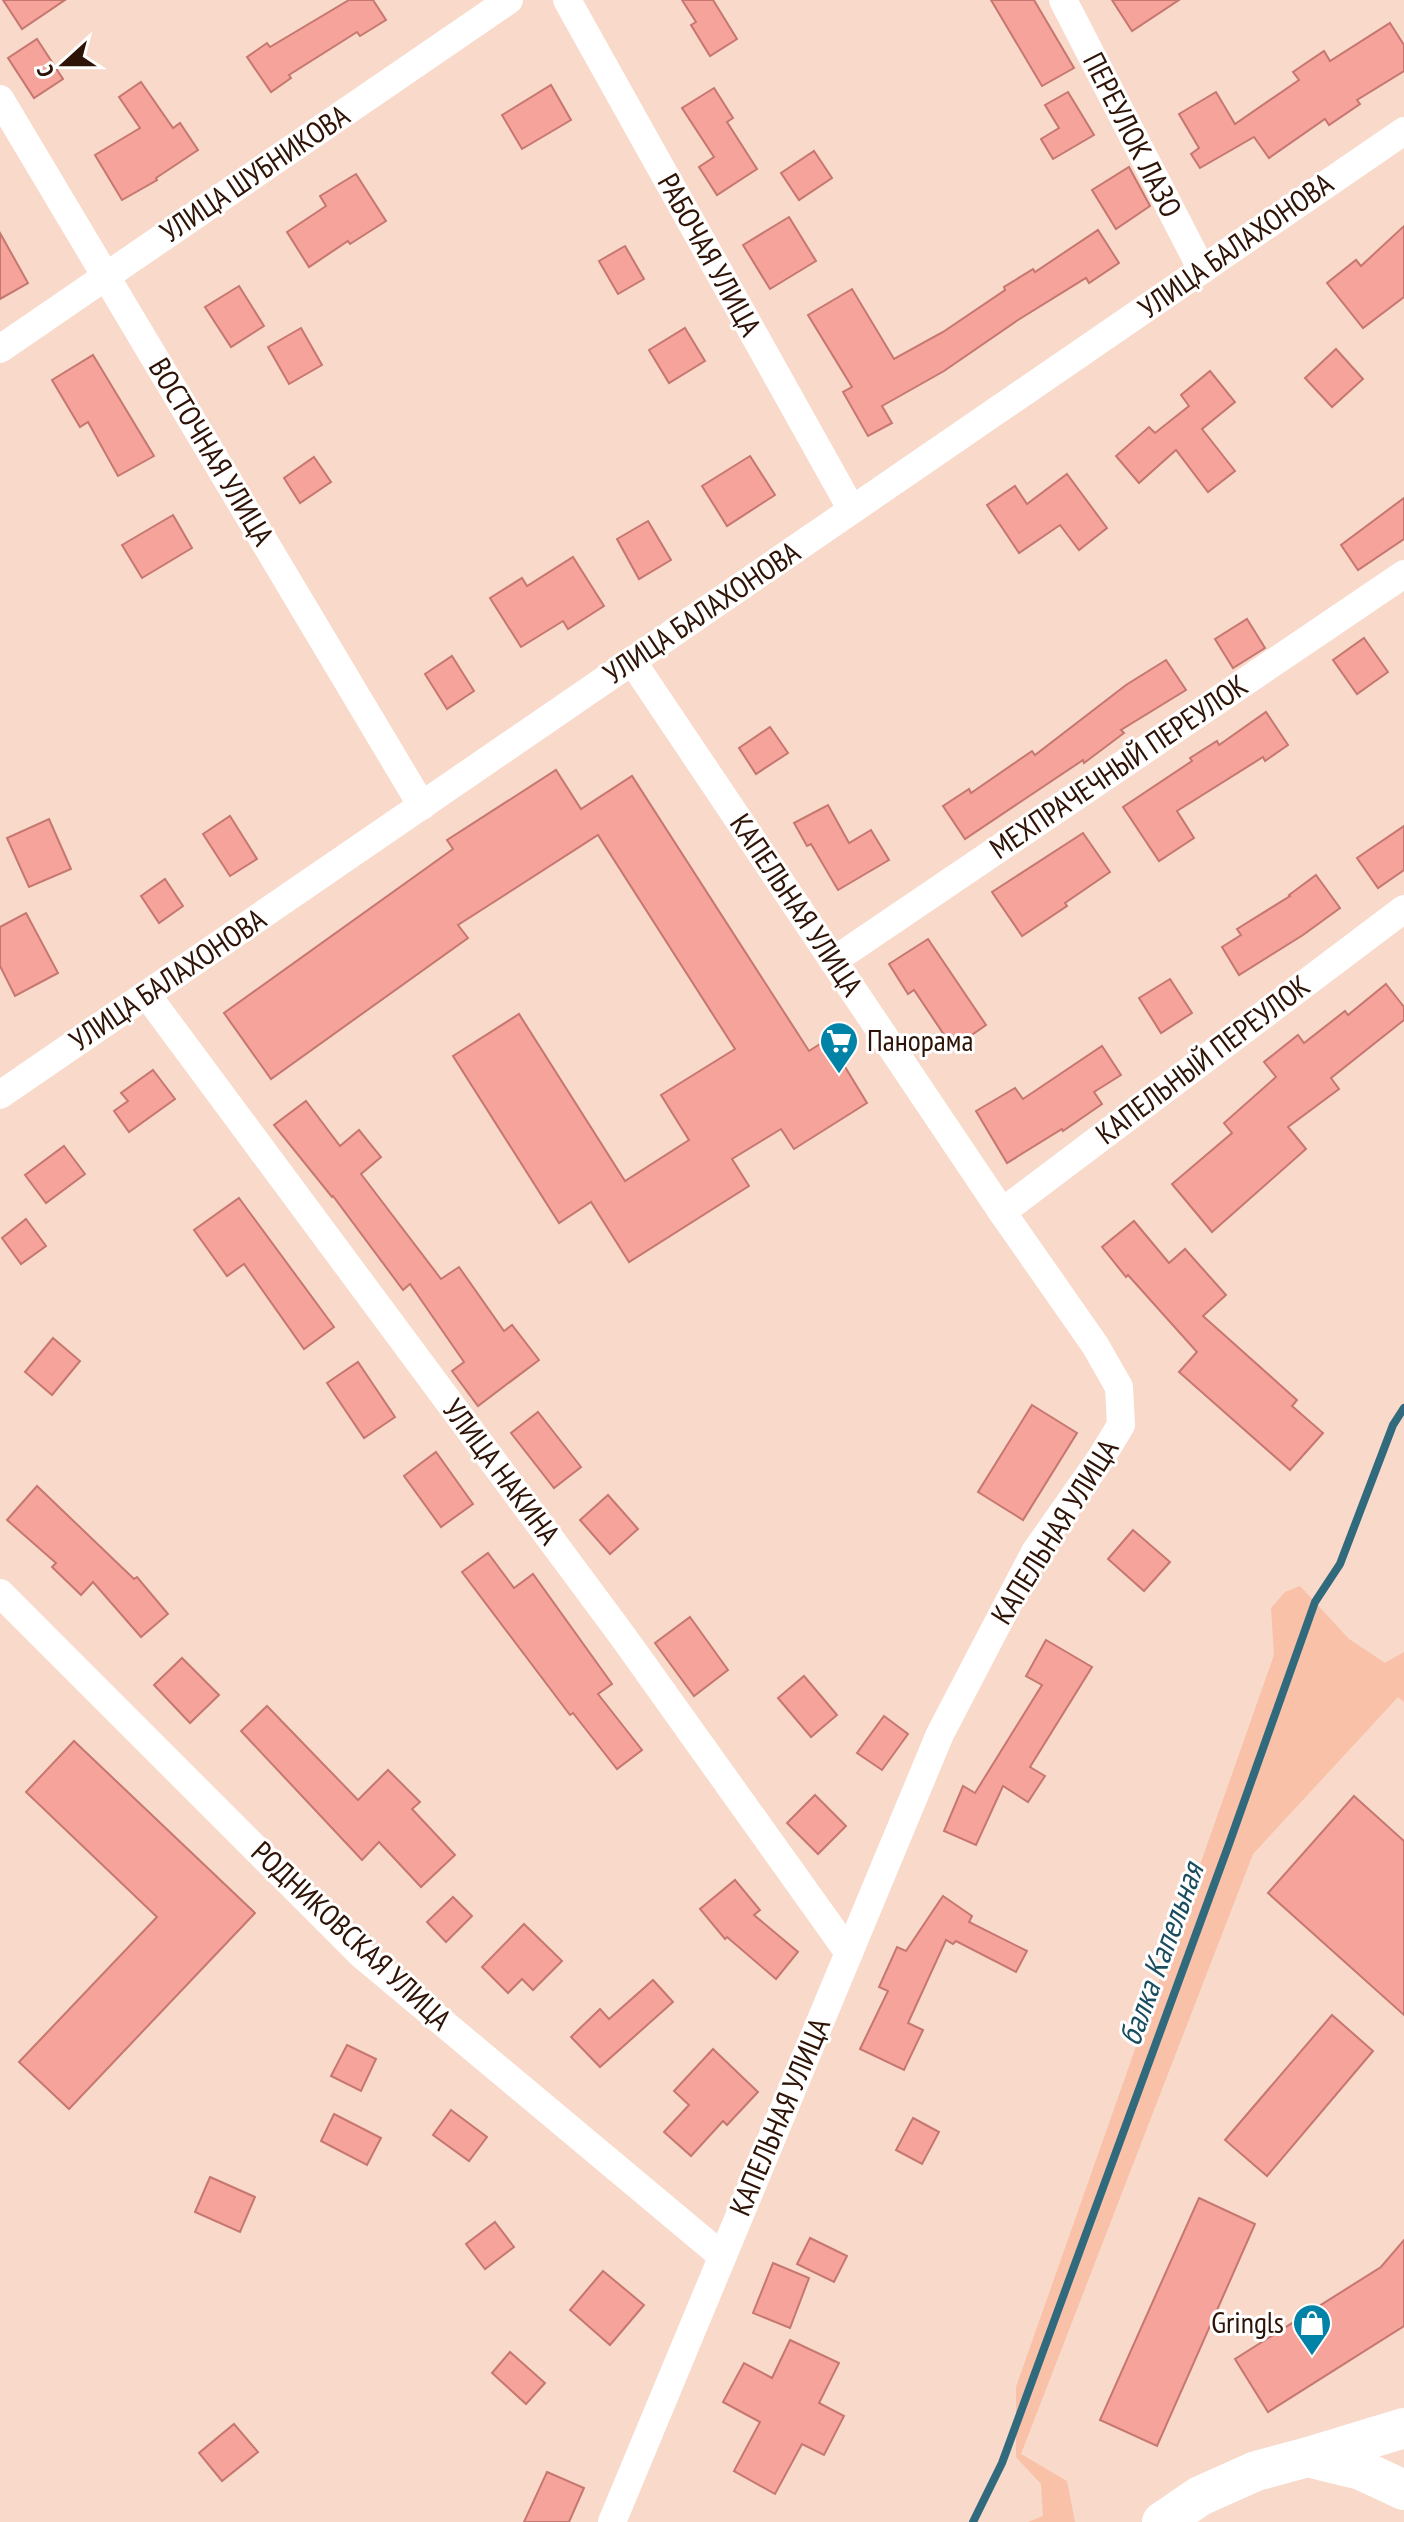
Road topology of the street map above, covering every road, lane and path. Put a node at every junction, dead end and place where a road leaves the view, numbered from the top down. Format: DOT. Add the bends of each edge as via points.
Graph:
graph roads {
  1 [pos="509,0"];
  2 [pos="567,0"];
  3 [pos="1063,0"];
  4 [pos="0,99"];
  5 [pos="1404,131"];
  6 [pos="1202,270"];
  7 [pos="106,276"];
  8 [pos="0,349"];
  9 [pos="852,510"];
  10 [pos="1404,574"];
  11 [pos="632,661"];
  12 [pos="422,806"];
  13 [pos="1404,909"];
  14 [pos="833,961"];
  15 [pos="147,995"];
  16 [pos="0,1095"];
  17 [pos="1002,1212"];
  18 [pos="0,1593"];
  19 [pos="849,1953"];
  20 [pos="722,2256"];
  21 [pos="1404,2428"];
  22 [pos="1308,2457"];
  23 [pos="1404,2490"];
  24 [pos="612,2522"];
  25 [pos="1162,2522"];
  1 -- 7 [label="street, УЛИЦА ШУБНИКОВА"];
  2 -- 9 [label="street, РАБОЧАЯ УЛИЦА"];
  3 -- 6 [label="street, ПЕРЕУЛОК ЛАЗО"];
  4 -- 7 [label="street, ВОСТОЧНАЯ УЛИЦА"];
  5 -- 6 [label="street, УЛИЦА БАЛАХОНОВА"];
  6 -- 9 [label="street, УЛИЦА БАЛАХОНОВА"];
  7 -- 8 [label="street, УЛИЦА ШУБНИКОВА"];
  7 -- 12 [label="street, ВОСТОЧНАЯ УЛИЦА"];
  9 -- 11 [label="street, УЛИЦА БАЛАХОНОВА"];
  10 -- 14 [label="street, МЕХПРАЧЕЧНЫЙ ПЕРЕУЛОК"];
  11 -- 12 [label="street, УЛИЦА БАЛАХОНОВА"];
  11 -- 14 [label="street, КАПЕЛЬНАЯ УЛИЦА"];
  12 -- 15 [label="street, УЛИЦА БАЛАХОНОВА"];
  13 -- 17 [label="street, КАПЕЛЬНЫЙ ПЕРЕУЛОК"];
  14 -- 17 [label="street, КАПЕЛЬНАЯ УЛИЦА"];
  15 -- 16 [label="street, УЛИЦА БАЛАХОНОВА"];
  15 -- 19 [label="street, УЛИЦА НАКИНА" via="624,1638"];
  17 -- 19 [label="street, КАПЕЛЬНАЯ УЛИЦА" via="1119,1387 1121,1425 1035,1552 947,1720"];
  18 -- 20 [label="street, РОДНИКОВСКАЯ УЛИЦА" via="362,1955"];
  19 -- 20 [label="street, КАПЕЛЬНАЯ УЛИЦА"];
  20 -- 24 [label="street, КАПЕЛЬНАЯ УЛИЦА"];
  21 -- 22 [label="street"];
  22 -- 23 [label="street" via="1361,2470"];
  22 -- 25 [label="street" via="1256,2471 1200,2496"];
}
